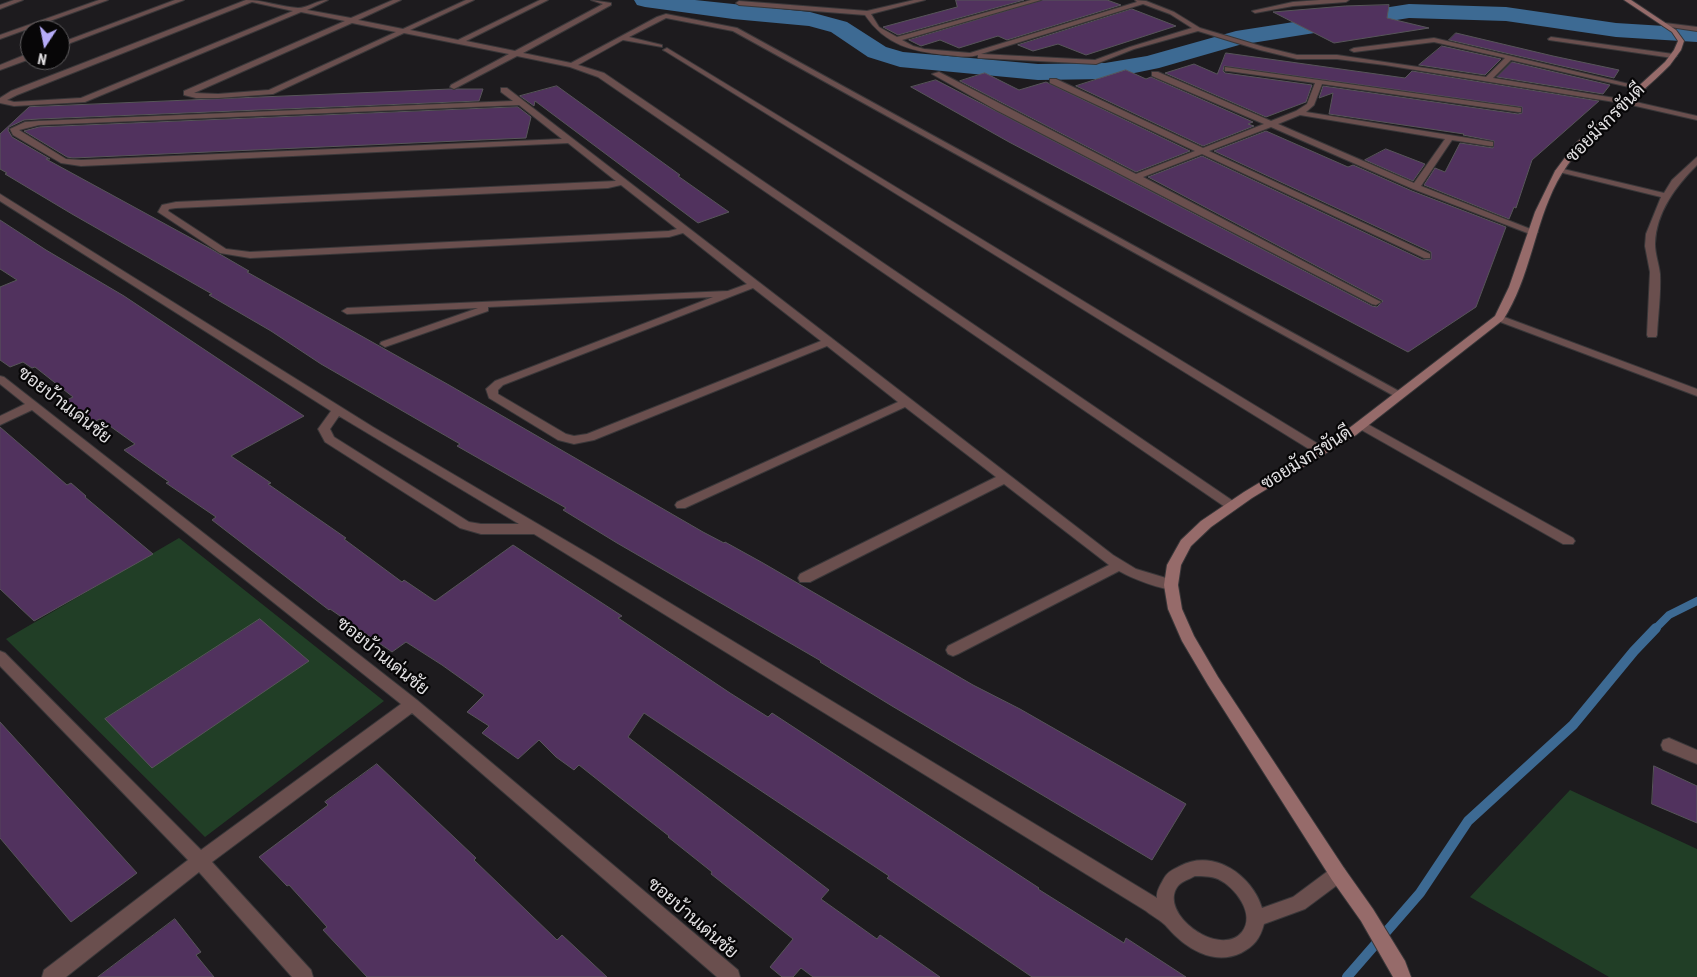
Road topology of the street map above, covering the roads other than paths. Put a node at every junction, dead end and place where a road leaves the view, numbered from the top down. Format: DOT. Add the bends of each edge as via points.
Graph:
graph roads {
  1 [pos="20,0"];
  2 [pos="105,0"];
  3 [pos="181,0"];
  4 [pos="251,0"];
  5 [pos="325,0"];
  6 [pos="398,0"];
  7 [pos="471,0"];
  8 [pos="544,0"];
  9 [pos="594,0"];
  10 [pos="922,0"];
  11 [pos="1038,0"];
  12 [pos="1346,0"];
  13 [pos="1627,0"];
  14 [pos="1141,1"];
  15 [pos="740,3"];
  16 [pos="0,7"];
  17 [pos="300,10"];
  18 [pos="1255,11"];
  19 [pos="867,13"];
  20 [pos="351,20"];
  21 [pos="1664,25"];
  22 [pos="1697,29"];
  23 [pos="1198,30"];
  24 [pos="405,31"];
  25 [pos="0,37"];
  26 [pos="623,38"];
  27 [pos="1550,39"];
  28 [pos="895,40"];
  29 [pos="70,41"];
  30 [pos="459,42"];
  31 [pos="1354,50"];
  32 [pos="514,54"];
  33 [pos="970,55"];
  34 [pos="1673,56"];
  35 [pos="1510,57"];
  36 [pos="20,60"];
  37 [pos="572,65"];
  38 [pos="0,68"];
  39 [pos="1228,68"];
  40 [pos="936,74"];
  41 [pos="1155,74"];
  42 [pos="1488,79"];
  43 [pos="1053,81"];
  44 [pos="1319,82"];
  45 [pos="454,87"];
  46 [pos="1642,88"];
  47 [pos="504,90"];
  48 [pos="1627,102"];
  49 [pos="520,103"];
  50 [pos="1518,110"];
  51 [pos="1299,113"];
  52 [pos="1697,118"];
  53 [pos="1272,125"];
  54 [pos="1450,137"];
  55 [pos="568,141"];
  56 [pos="1490,144"];
  57 [pos="1201,150"];
  58 [pos="1697,160"];
  59 [pos="1559,171"];
  60 [pos="1136,176"];
  61 [pos="622,182"];
  62 [pos="1416,187"];
  63 [pos="1666,196"];
  64 [pos="0,197"];
  65 [pos="685,230"];
  66 [pos="1532,232"];
  67 [pos="1427,256"];
  68 [pos="755,284"];
  69 [pos="735,292"];
  70 [pos="1376,302"];
  71 [pos="498,304"];
  72 [pos="347,311"];
  73 [pos="1499,318"];
  74 [pos="1652,335"];
  75 [pos="828,342"];
  76 [pos="385,344"];
  77 [pos="0,379"];
  78 [pos="1697,393"];
  79 [pos="1400,395"];
  80 [pos="907,402"];
  81 [pos="33,405"];
  82 [pos="338,410"];
  83 [pos="0,421"];
  84 [pos="1362,425"];
  85 [pos="1321,451"];
  86 [pos="1005,478"];
  87 [pos="682,505"];
  88 [pos="1232,506"];
  89 [pos="535,529"];
  90 [pos="1568,541"];
  91 [pos="1120,565"];
  92 [pos="805,578"];
  93 [pos="1172,585"];
  94 [pos="953,650"];
  95 [pos="0,657"];
  96 [pos="412,704"];
  97 [pos="1669,745"];
  98 [pos="1697,757"];
  99 [pos="200,861"];
  100 [pos="1338,874"];
  101 [pos="1170,918"];
  102 [pos="1256,919"];
  103 [pos="1400,972"];
  104 [pos="51,977"];
  105 [pos="304,977"];
  106 [pos="731,977"];
  1 -- 16 [label="street"];
  2 -- 25 [label="street"];
  3 -- 29 [label="street"];
  4 -- 17 [label="street"];
  4 -- 17 [label="street" via="2,100 14,104 82,100"];
  5 -- 17 [label="street"];
  6 -- 20 [label="street"];
  7 -- 24 [label="street"];
  8 -- 30 [label="street"];
  9 -- 32 [label="street" via="609,4"];
  10 -- 19 [label="street"];
  11 -- 28 [label="street"];
  12 -- 18 [label="street"];
  13 -- 21 [label="street, ซอยมังกรขันดี"];
  14 -- 23 [label="street" via="1172,13"];
  14 -- 33 [label="street"];
  15 -- 19 [label="street"];
  17 -- 20 [label="street"];
  19 -- 28 [label="street" via="877,28"];
  20 -- 24 [label="street"];
  20 -- 24 [label="street" via="187,93 218,96 270,92"];
  21 -- 22 [label="street"];
  21 -- 34 [label="street, ซอยมังกรขันดี" via="1677,36 1680,48"];
  23 -- 33 [label="street" via="1132,48 1096,62"];
  23 -- 42 [label="street" via="1296,57 1358,59"];
  24 -- 30 [label="street"];
  26 -- 37 [label="street"];
  26 -- 79 [label="street" via="666,16 735,30"];
  26 -- 85 [label="street" via="664,48"];
  27 -- 34 [label="street"];
  28 -- 33 [label="street" via="924,51"];
  30 -- 32 [label="street"];
  31 -- 35 [label="street" via="1434,40"];
  32 -- 37 [label="street"];
  32 -- 45 [label="street"];
  34 -- 46 [label="street, ซอยมังกรขันดี"];
  35 -- 42 [label="street"];
  35 -- 46 [label="street"];
  36 -- 38 [label="street"];
  37 -- 88 [label="street" via="601,74"];
  39 -- 44 [label="street"];
  40 -- 60 [label="street"];
  41 -- 53 [label="street"];
  42 -- 48 [label="street"];
  43 -- 57 [label="street"];
  44 -- 50 [label="street"];
  44 -- 51 [label="street" via="1310,105"];
  46 -- 48 [label="street, ซอยมังกรขันดี"];
  47 -- 49 [label="street"];
  48 -- 52 [label="street"];
  48 -- 59 [label="street, ซอยมังกรขันดี" via="1578,146"];
  49 -- 55 [label="street"];
  49 -- 55 [label="street" via="39,123 14,129 64,161 82,163"];
  51 -- 53 [label="street"];
  51 -- 54 [label="street"];
  53 -- 57 [label="street"];
  53 -- 62 [label="street"];
  54 -- 56 [label="street"];
  54 -- 62 [label="street"];
  55 -- 61 [label="street"];
  57 -- 60 [label="street"];
  57 -- 67 [label="street"];
  58 -- 63 [label="street" via="1674,182"];
  59 -- 63 [label="street"];
  59 -- 66 [label="street, ซอยมังกรขันดี" via="1543,200"];
  60 -- 70 [label="street"];
  61 -- 65 [label="street"];
  61 -- 65 [label="street" via="176,205 165,207 163,212 223,251 250,256 669,234"];
  62 -- 66 [label="street"];
  63 -- 74 [label="street" via="1650,240 1655,287"];
  64 -- 82 [label="street"];
  65 -- 68 [label="street"];
  66 -- 73 [label="street, ซอยมังกรขันดี" via="1510,302"];
  68 -- 69 [label="street"];
  68 -- 75 [label="street"];
  69 -- 71 [label="street"];
  69 -- 75 [label="street" via="499,383 492,389 492,396 562,437 574,440 590,437"];
  71 -- 72 [label="street"];
  71 -- 76 [label="street"];
  73 -- 78 [label="street"];
  73 -- 79 [label="street, ซอยมังกรขันดี"];
  75 -- 80 [label="street"];
  77 -- 81 [label="street, ซอยบ้านเด่นชัย"];
  79 -- 84 [label="street, ซอยมังกรขันดี"];
  80 -- 86 [label="street"];
  80 -- 87 [label="street"];
  81 -- 83 [label="street"];
  81 -- 96 [label="street, ซอยบ้านเด่นชัย"];
  82 -- 89 [label="street"];
  82 -- 89 [label="street" via="324,429 329,439 465,525 481,529"];
  84 -- 85 [label="street, ซอยมังกรขันดี"];
  84 -- 90 [label="street"];
  85 -- 88 [label="street, ซอยมังกรขันดี"];
  86 -- 91 [label="street"];
  86 -- 92 [label="street"];
  88 -- 93 [label="street, ซอยมังกรขันดี" via="1186,543 1174,565"];
  89 -- 101 [label="street"];
  91 -- 93 [label="street" via="1131,572"];
  91 -- 94 [label="street"];
  93 -- 100 [label="street, ซอยมังกรขันดี" via="1175,609 1187,638"];
  95 -- 99 [label="street"];
  96 -- 99 [label="street"];
  96 -- 106 [label="street, ซอยบ้านเด่นชัย"];
  97 -- 98 [label="street"];
  99 -- 104 [label="street"];
  99 -- 105 [label="street"];
  100 -- 102 [label="street" via="1299,903"];
  100 -- 103 [label="street, ซอยมังกรขันดี"];
  101 -- 102 [label="street" via="1190,941 1221,951 1234,949 1246,942"];
  101 -- 102 [label="street" via="1165,905 1171,880 1180,872 1207,868 1235,880 1253,905"];
}
